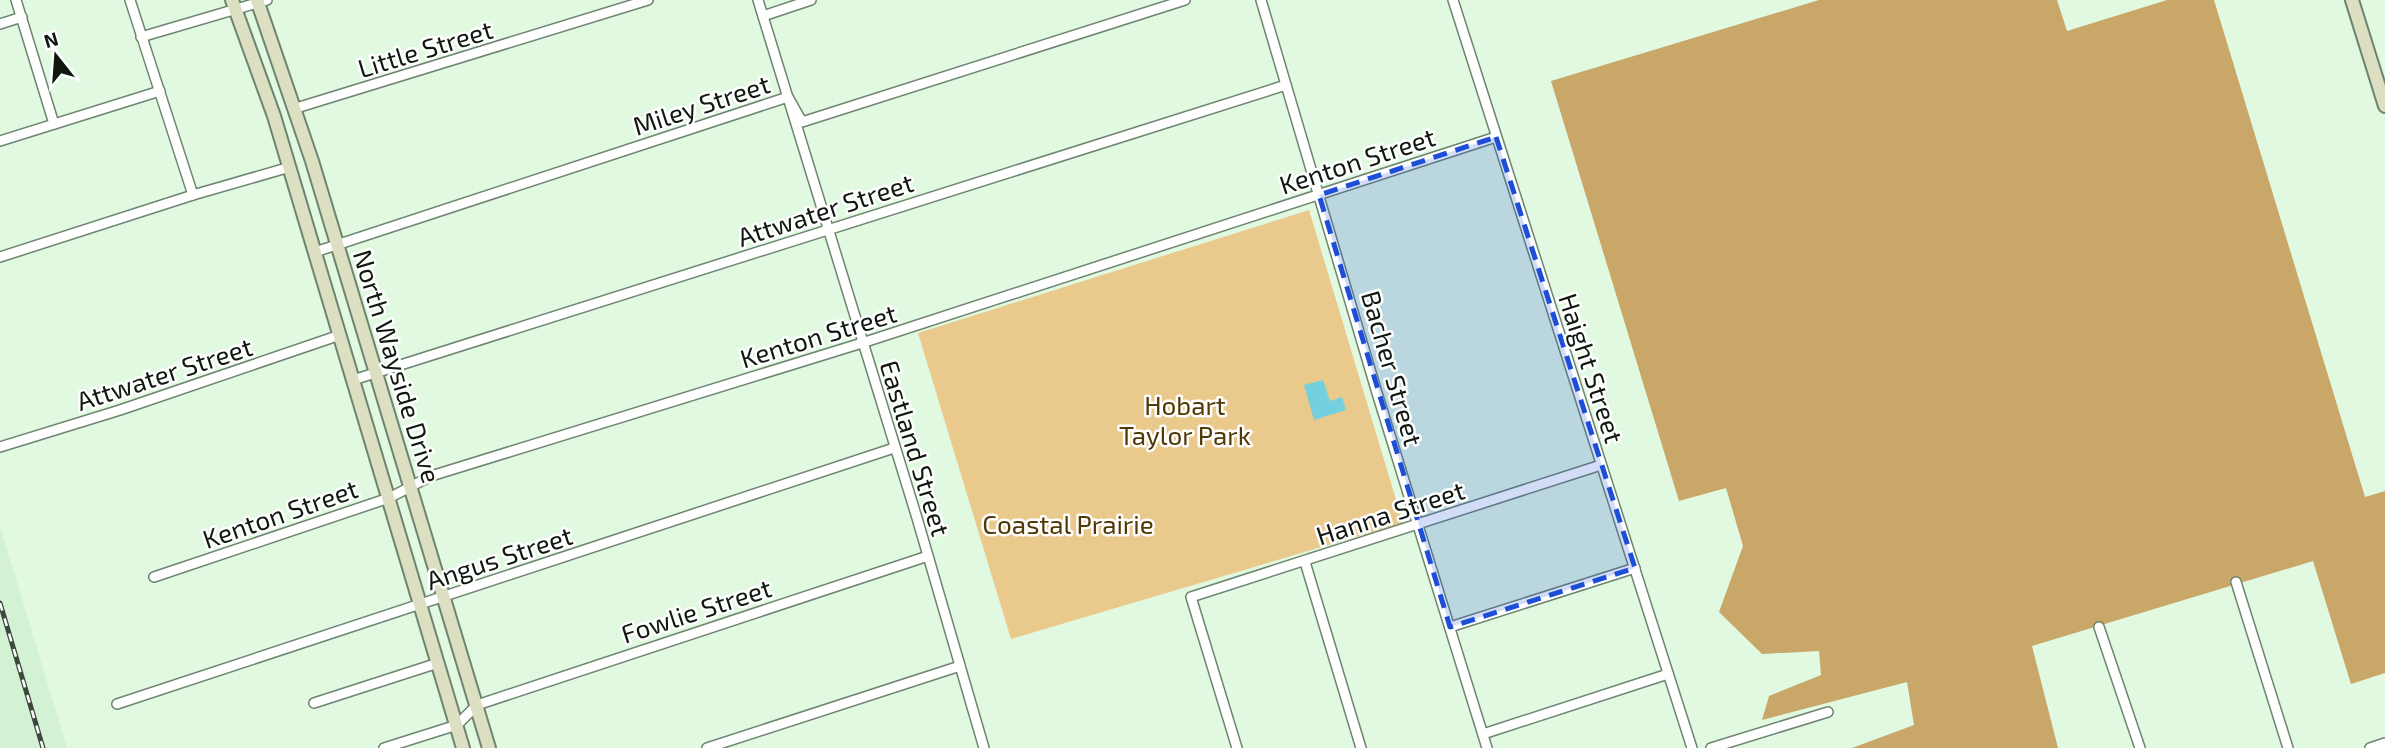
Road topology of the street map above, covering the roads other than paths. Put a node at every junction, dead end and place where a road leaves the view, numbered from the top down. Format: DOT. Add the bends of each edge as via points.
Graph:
graph roads {
  1 [pos="16,0"];
  2 [pos="130,0"];
  3 [pos="648,0"];
  4 [pos="758,0"];
  5 [pos="811,0"];
  6 [pos="1185,0"];
  7 [pos="1261,0"];
  8 [pos="1453,0"];
  9 [pos="2353,0"];
  10 [pos="260,1"];
  11 [pos="233,5"];
  12 [pos="763,16"];
  13 [pos="22,17"];
  14 [pos="0,24"];
  15 [pos="141,37"];
  16 [pos="1286,85"];
  17 [pos="160,91"];
  18 [pos="788,97"];
  19 [pos="2385,106"];
  20 [pos="293,109"];
  21 [pos="54,124"];
  22 [pos="1496,137"];
  23 [pos="0,141"];
  24 [pos="312,161"];
  25 [pos="290,167"];
  26 [pos="193,195"];
  27 [pos="1319,195"];
  28 [pos="829,230"];
  29 [pos="338,245"];
  30 [pos="315,253"];
  31 [pos="0,257"];
  32 [pos="340,335"];
  33 [pos="862,343"];
  34 [pos="376,373"];
  35 [pos="353,380"];
  36 [pos="0,447"];
  37 [pos="894,448"];
  38 [pos="1601,465"];
  39 [pos="411,486"];
  40 [pos="388,498"];
  41 [pos="1419,525"];
  42 [pos="928,556"];
  43 [pos="1305,562"];
  44 [pos="1634,568"];
  45 [pos="155,577"];
  46 [pos="2236,582"];
  47 [pos="443,597"];
  48 [pos="421,604"];
  49 [pos="1450,627"];
  50 [pos="2099,627"];
  51 [pos="438,663"];
  52 [pos="960,666"];
  53 [pos="1668,674"];
  54 [pos="117,704"];
  55 [pos="314,704"];
  56 [pos="477,705"];
  57 [pos="1828,712"];
  58 [pos="457,725"];
  59 [pos="1483,734"];
  60 [pos="2385,743"];
  61 [pos="384,748"];
  62 [pos="463,748"];
  63 [pos="489,748"];
  64 [pos="707,748"];
  65 [pos="984,748"];
  66 [pos="1237,748"];
  67 [pos="1361,748"];
  68 [pos="1487,748"];
  69 [pos="1692,748"];
  70 [pos="1711,748"];
  71 [pos="2140,748"];
  72 [pos="2288,748"];
  73 [pos="2370,748"];
  1 -- 13 [label="street"];
  2 -- 15 [label="street"];
  3 -- 20 [label="street, Little Street"];
  4 -- 12 [label="street, Eastland Street"];
  5 -- 12 [label="street"];
  6 -- 18 [label="street, Miley Street" via="802,122"];
  7 -- 16 [label="street, Bacher Street"];
  8 -- 22 [label="street, Haight Street"];
  9 -- 19 [label="main road"];
  10 -- 11 [label="street"];
  10 -- 20 [label="main road, North Wayside Drive"];
  11 -- 15 [label="street"];
  11 -- 25 [label="main road, North Wayside Drive"];
  12 -- 18 [label="street, Eastland Street"];
  13 -- 14 [label="street"];
  13 -- 21 [label="street"];
  15 -- 17 [label="street"];
  16 -- 27 [label="street, Bacher Street"];
  16 -- 28 [label="street, Attwater Street"];
  17 -- 21 [label="street"];
  17 -- 26 [label="street"];
  18 -- 28 [label="street, Eastland Street"];
  18 -- 29 [label="street, Miley Street"];
  20 -- 24 [label="main road, North Wayside Drive"];
  21 -- 23 [label="street"];
  22 -- 27 [label="street, Kenton Street"];
  22 -- 38 [label="street, Haight Street"];
  24 -- 25 [label="main road"];
  24 -- 29 [label="main road, North Wayside Drive"];
  25 -- 26 [label="street"];
  25 -- 30 [label="main road, North Wayside Drive"];
  26 -- 31 [label="street"];
  27 -- 33 [label="street, Kenton Street"];
  27 -- 41 [label="street, Bacher Street"];
  28 -- 33 [label="street, Eastland Street"];
  28 -- 34 [label="street, Attwater Street"];
  29 -- 30 [label="street, Miley Street"];
  29 -- 34 [label="main road, North Wayside Drive"];
  30 -- 32 [label="main road, North Wayside Drive"];
  32 -- 35 [label="main road, North Wayside Drive"];
  32 -- 36 [label="street, Attwater Street"];
  33 -- 37 [label="street, Eastland Street"];
  33 -- 39 [label="street, Kenton Street"];
  34 -- 35 [label="street, Attwater Street"];
  34 -- 39 [label="main road, North Wayside Drive"];
  35 -- 40 [label="main road, North Wayside Drive"];
  37 -- 42 [label="street, Eastland Street"];
  37 -- 47 [label="street, Angus Street"];
  38 -- 41 [label="street, Hanna Street"];
  38 -- 44 [label="street, Haight Street"];
  39 -- 40 [label="street, Kenton Street"];
  39 -- 47 [label="main road, North Wayside Drive"];
  40 -- 45 [label="street, Kenton Street"];
  40 -- 48 [label="main road, North Wayside Drive"];
  41 -- 43 [label="street, Hanna Street"];
  41 -- 49 [label="street, Bacher Street"];
  42 -- 52 [label="street, Eastland Street"];
  42 -- 56 [label="street, Fowlie Street"];
  43 -- 66 [label="street, Hanna Street" via="1191,597"];
  43 -- 67 [label="street"];
  44 -- 49 [label="street"];
  44 -- 53 [label="street, Haight Street"];
  46 -- 72 [label="street"];
  47 -- 48 [label="street, Angus Street"];
  47 -- 56 [label="main road, North Wayside Drive"];
  48 -- 51 [label="main road, North Wayside Drive"];
  48 -- 54 [label="street, Angus Street"];
  49 -- 59 [label="street, Bacher Street"];
  50 -- 71 [label="street"];
  51 -- 55 [label="street"];
  51 -- 58 [label="main road, North Wayside Drive"];
  52 -- 64 [label="street"];
  52 -- 65 [label="street, Eastland Street"];
  53 -- 59 [label="street"];
  53 -- 69 [label="street, Haight Street"];
  56 -- 58 [label="street"];
  56 -- 63 [label="main road, North Wayside Drive"];
  57 -- 70 [label="street"];
  58 -- 61 [label="street"];
  58 -- 62 [label="main road, North Wayside Drive"];
  59 -- 68 [label="street, Bacher Street"];
  60 -- 73 [label="street"];
}
